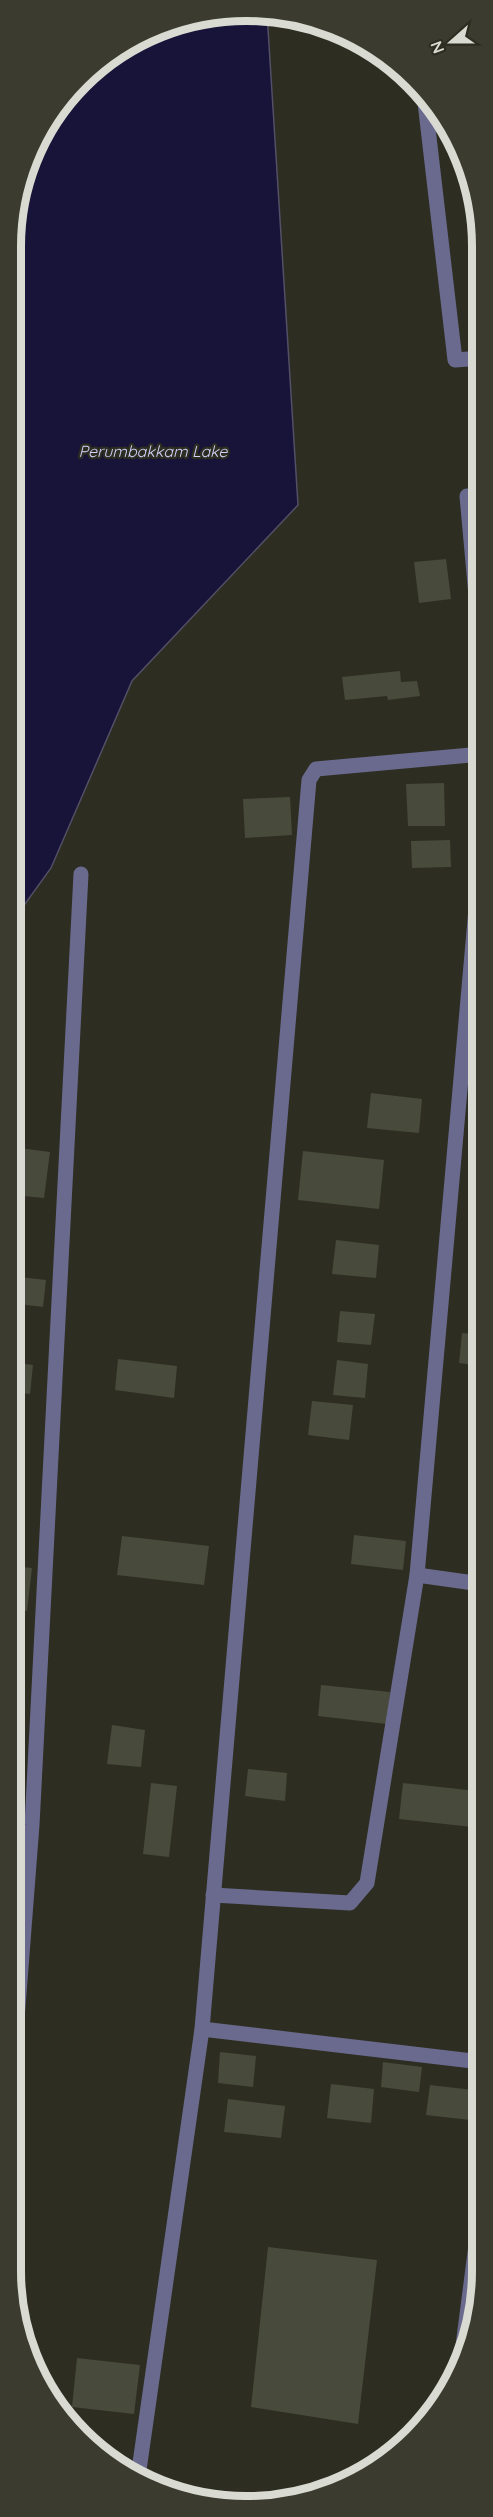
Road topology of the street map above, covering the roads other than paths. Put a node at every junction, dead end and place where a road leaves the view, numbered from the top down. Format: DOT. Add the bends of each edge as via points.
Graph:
graph roads {
  1 [pos="425,109"];
  2 [pos="472,359"];
  3 [pos="467,495"];
  4 [pos="472,551"];
  5 [pos="472,755"];
  6 [pos="81,874"];
  7 [pos="472,954"];
  8 [pos="417,1575"];
  9 [pos="472,1583"];
  10 [pos="213,1895"];
  11 [pos="21,1967"];
  12 [pos="201,2030"];
  13 [pos="472,2061"];
  14 [pos="139,2469"];
  1 -- 2 [label="street" via="455,360"];
  3 -- 4 [label="street"];
  5 -- 10 [label="street" via="316,769 309,780"];
  6 -- 11 [label="street" via="32,1825"];
  7 -- 8 [label="street"];
  8 -- 9 [label="street"];
  8 -- 10 [label="street" via="367,1883 350,1903"];
  10 -- 12 [label="street"];
  12 -- 13 [label="street"];
  12 -- 14 [label="street"];
}
